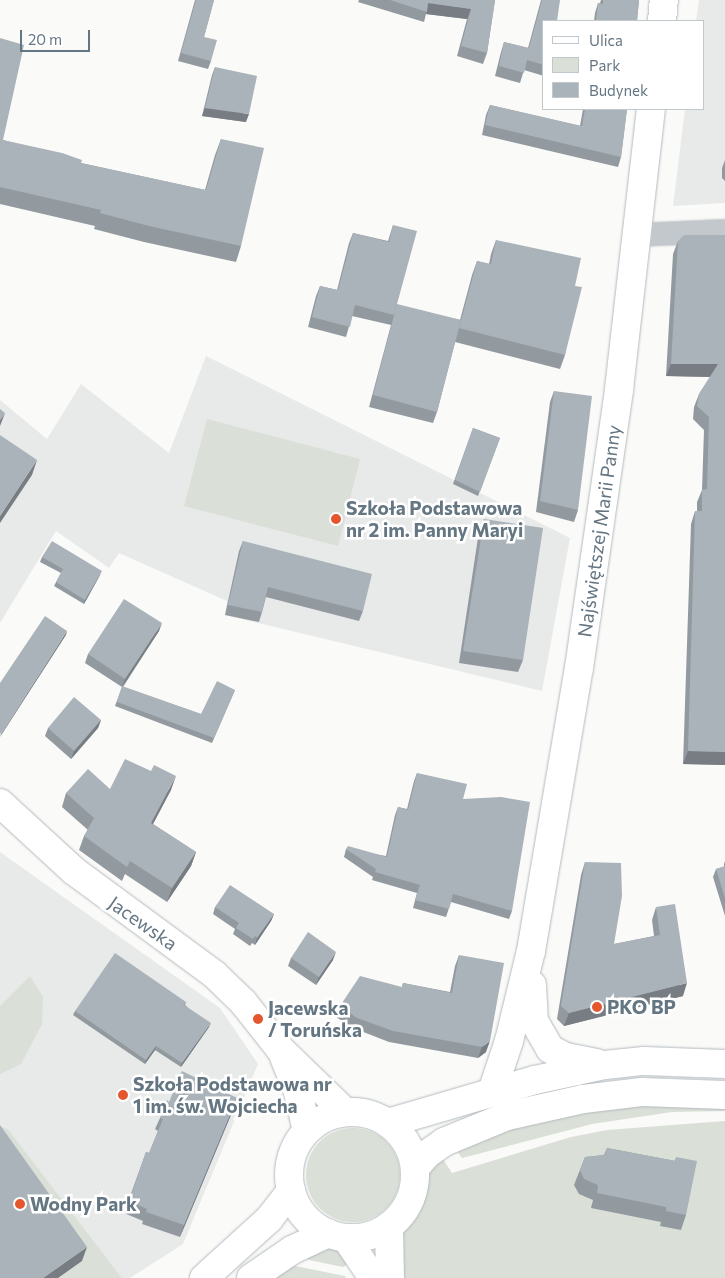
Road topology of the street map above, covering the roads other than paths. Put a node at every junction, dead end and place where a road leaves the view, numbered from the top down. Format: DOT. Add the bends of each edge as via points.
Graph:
graph roads {
  1 [pos="664,0"];
  2 [pos="662,20"];
  3 [pos="651,110"];
  4 [pos="725,231"];
  5 [pos="636,235"];
  6 [pos="0,802"];
  7 [pos="531,951"];
  8 [pos="280,1049"];
  9 [pos="725,1064"];
  10 [pos="605,1065"];
  11 [pos="492,1092"];
  12 [pos="725,1095"];
  13 [pos="345,1112"];
  14 [pos="388,1123"];
  15 [pos="307,1130"];
  16 [pos="415,1168"];
  17 [pos="291,1190"];
  18 [pos="389,1226"];
  19 [pos="337,1235"];
  20 [pos="204,1278"];
  21 [pos="251,1278"];
  22 [pos="373,1278"];
  23 [pos="390,1278"];
  1 -- 2 [label="main road"];
  3 -- 5 [label="main road, Najświętszej Marii Panny"];
  4 -- 5 [label="street"];
  5 -- 7 [label="main road, Najświętszej Marii Panny" via="619,390 589,600"];
  6 -- 8 [label="main road, Jacewska" via="74,871 215,975 243,1002"];
  7 -- 10 [label="main road, Najświętszej Marii Panny" via="534,1021 543,1040 550,1049 566,1057"];
  7 -- 11 [label="main road, Najświętszej Marii Panny" via="509,1041"];
  8 -- 13 [label="main road, Jacewska"];
  8 -- 15 [label="main road, Jacewska" via="298,1092"];
  9 -- 10 [label="main road" via="644,1061"];
  10 -- 11 [label="main road"];
  11 -- 14 [label="main road"];
  12 -- 16 [label="main road" via="642,1092 584,1099 516,1114 488,1122 444,1142"];
  13 -- 14 [label="main road" via="367,1114"];
  13 -- 15 [label="main road" via="329,1116"];
  14 -- 16 [label="main road" via="407,1144"];
  15 -- 17 [label="main road" via="292,1155 289,1169"];
  16 -- 18 [label="main road" via="409,1200"];
  17 -- 19 [label="main road" via="309,1221"];
  17 -- 20 [label="main road" via="269,1219"];
  18 -- 19 [label="main road" via="368,1236"];
  18 -- 23 [label="main road"];
  19 -- 21 [label="main road" via="292,1250"];
  19 -- 22 [label="main road"];
}
